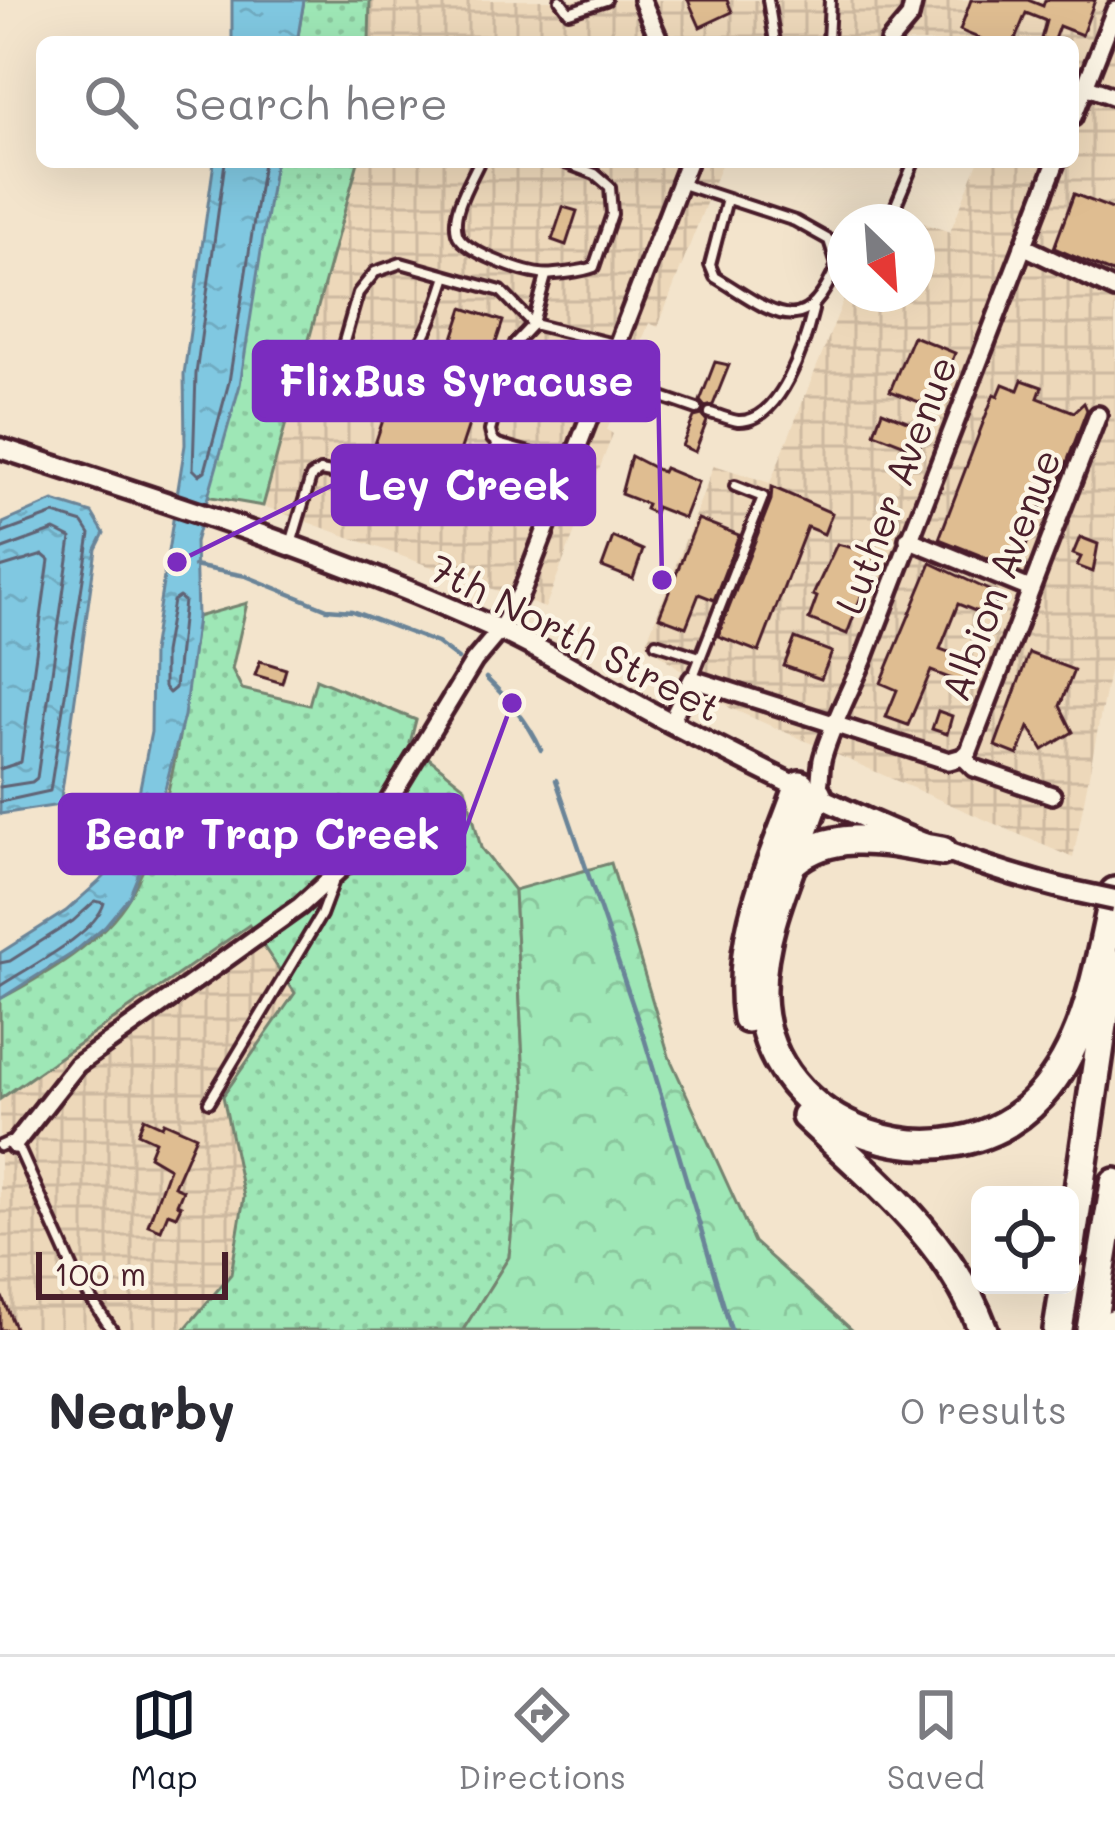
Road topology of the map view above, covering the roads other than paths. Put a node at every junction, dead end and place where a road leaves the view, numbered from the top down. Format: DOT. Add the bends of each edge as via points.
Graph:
graph roads {
  1 [pos="560,0"];
  2 [pos="606,0"];
  3 [pos="642,0"];
  4 [pos="768,0"];
  5 [pos="830,0"];
  6 [pos="914,0"];
  7 [pos="1115,10"];
  8 [pos="657,36"];
  9 [pos="775,36"];
  10 [pos="828,36"];
  11 [pos="894,36"];
  12 [pos="1085,86"];
  13 [pos="1115,97"];
  14 [pos="1079,102"];
  15 [pos="476,168"];
  16 [pos="580,168"];
  17 [pos="686,168"];
  18 [pos="911,168"];
  19 [pos="1054,168"];
  20 [pos="680,184"];
  21 [pos="727,199"];
  22 [pos="896,204"];
  23 [pos="827,239"];
  24 [pos="1023,246"];
  25 [pos="447,276"];
  26 [pos="546,276"];
  27 [pos="827,290"];
  28 [pos="1115,290"];
  29 [pos="813,308"];
  30 [pos="533,325"];
  31 [pos="618,345"];
  32 [pos="606,378"];
  33 [pos="697,409"];
  34 [pos="710,413"];
  35 [pos="1099,415"];
  36 [pos="498,444"];
  37 [pos="0,448"];
  38 [pos="572,465"];
  39 [pos="735,486"];
  40 [pos="908,539"];
  41 [pos="290,547"];
  42 [pos="1030,589"];
  43 [pos="500,630"];
  44 [pos="656,643"];
  45 [pos="700,657"];
  46 [pos="692,679"];
  47 [pos="670,723"];
  48 [pos="837,723"];
  49 [pos="963,757"];
  50 [pos="808,790"];
  51 [pos="1052,795"];
  52 [pos="942,850"];
  53 [pos="793,862"];
  54 [pos="335,876"];
  55 [pos="1115,896"];
  56 [pos="1115,941"];
  57 [pos="209,1102"];
  58 [pos="7,1145"];
  59 [pos="1115,1184"];
  60 [pos="1079,1189"];
  61 [pos="1064,1294"];
  62 [pos="112,1330"];
  63 [pos="983,1330"];
  64 [pos="1058,1330"];
  65 [pos="1091,1330"];
  1 -- 2 [label="lane" via="568,12"];
  3 -- 8 [label="street"];
  4 -- 9 [label="lane"];
  5 -- 10 [label="lane"];
  6 -- 11 [label="street"];
  7 -- 12 [label="street"];
  12 -- 13 [label="street"];
  12 -- 14 [label="street"];
  15 -- 26 [label="lane" via="457,213 461,243"];
  16 -- 26 [label="lane" via="610,188 613,214 594,267"];
  17 -- 20 [label="street"];
  18 -- 22 [label="lane"];
  19 -- 24 [label="street, Luther Avenue"];
  20 -- 21 [label="lane"];
  20 -- 31 [label="street"];
  21 -- 23 [label="lane"];
  21 -- 29 [label="lane" via="710,265 715,277 774,312"];
  24 -- 28 [label="street"];
  24 -- 40 [label="street, Luther Avenue"];
  25 -- 25 [label="lane" via="401,263 375,272 358,293 339,359 352,382 388,377 409,359 429,332"];
  25 -- 30 [label="lane" via="501,291"];
  26 -- 30 [label="lane"];
  27 -- 29 [label="lane"];
  29 -- 34 [label="lane" via="795,364 763,413 740,421"];
  30 -- 31 [label="lane"];
  30 -- 36 [label="lane" via="515,343 490,431"];
  31 -- 32 [label="street"];
  32 -- 33 [label="lane"];
  32 -- 38 [label="street"];
  35 -- 42 [label="street, Albion Avenue"];
  36 -- 38 [label="lane"];
  36 -- 41 [label="lane" via="454,506 320,471 310,477"];
  37 -- 41 [label="street, 7th North Street"];
  38 -- 43 [label="street"];
  39 -- 45 [label="lane" via="763,496"];
  40 -- 42 [label="street"];
  40 -- 48 [label="street, Luther Avenue"];
  41 -- 43 [label="street, 7th North Street"];
  42 -- 49 [label="street, Albion Avenue"];
  43 -- 47 [label="street, 7th North Street"];
  43 -- 54 [label="street"];
  44 -- 45 [label="lane"];
  45 -- 46 [label="lane"];
  46 -- 47 [label="street"];
  46 -- 48 [label="street"];
  47 -- 50 [label="street, 7th North Street"];
  48 -- 49 [label="street" via="950,761"];
  48 -- 50 [label="street, Luther Avenue"];
  49 -- 51 [label="street"];
  50 -- 52 [label="street, 7th North Street"];
  50 -- 53 [label="highway"];
  50 -- 63 [label="highway" via="746,950 742,986 752,1035 788,1099 927,1234"];
  52 -- 53 [label="highway" via="840,838"];
  52 -- 55 [label="street, 7th North Street, bridge"];
  53 -- 55 [label="highway" via="763,962 760,996 774,1051 828,1116 892,1143 970,1139 1040,1096 1079,1032"];
  54 -- 57 [label="lane" via="321,915"];
  54 -- 58 [label="street" via="77,1065"];
  56 -- 60 [label="highway"];
  58 -- 62 [label="lane"];
  59 -- 65 [label="highway"];
  61 -- 64 [label="highway"];
}
